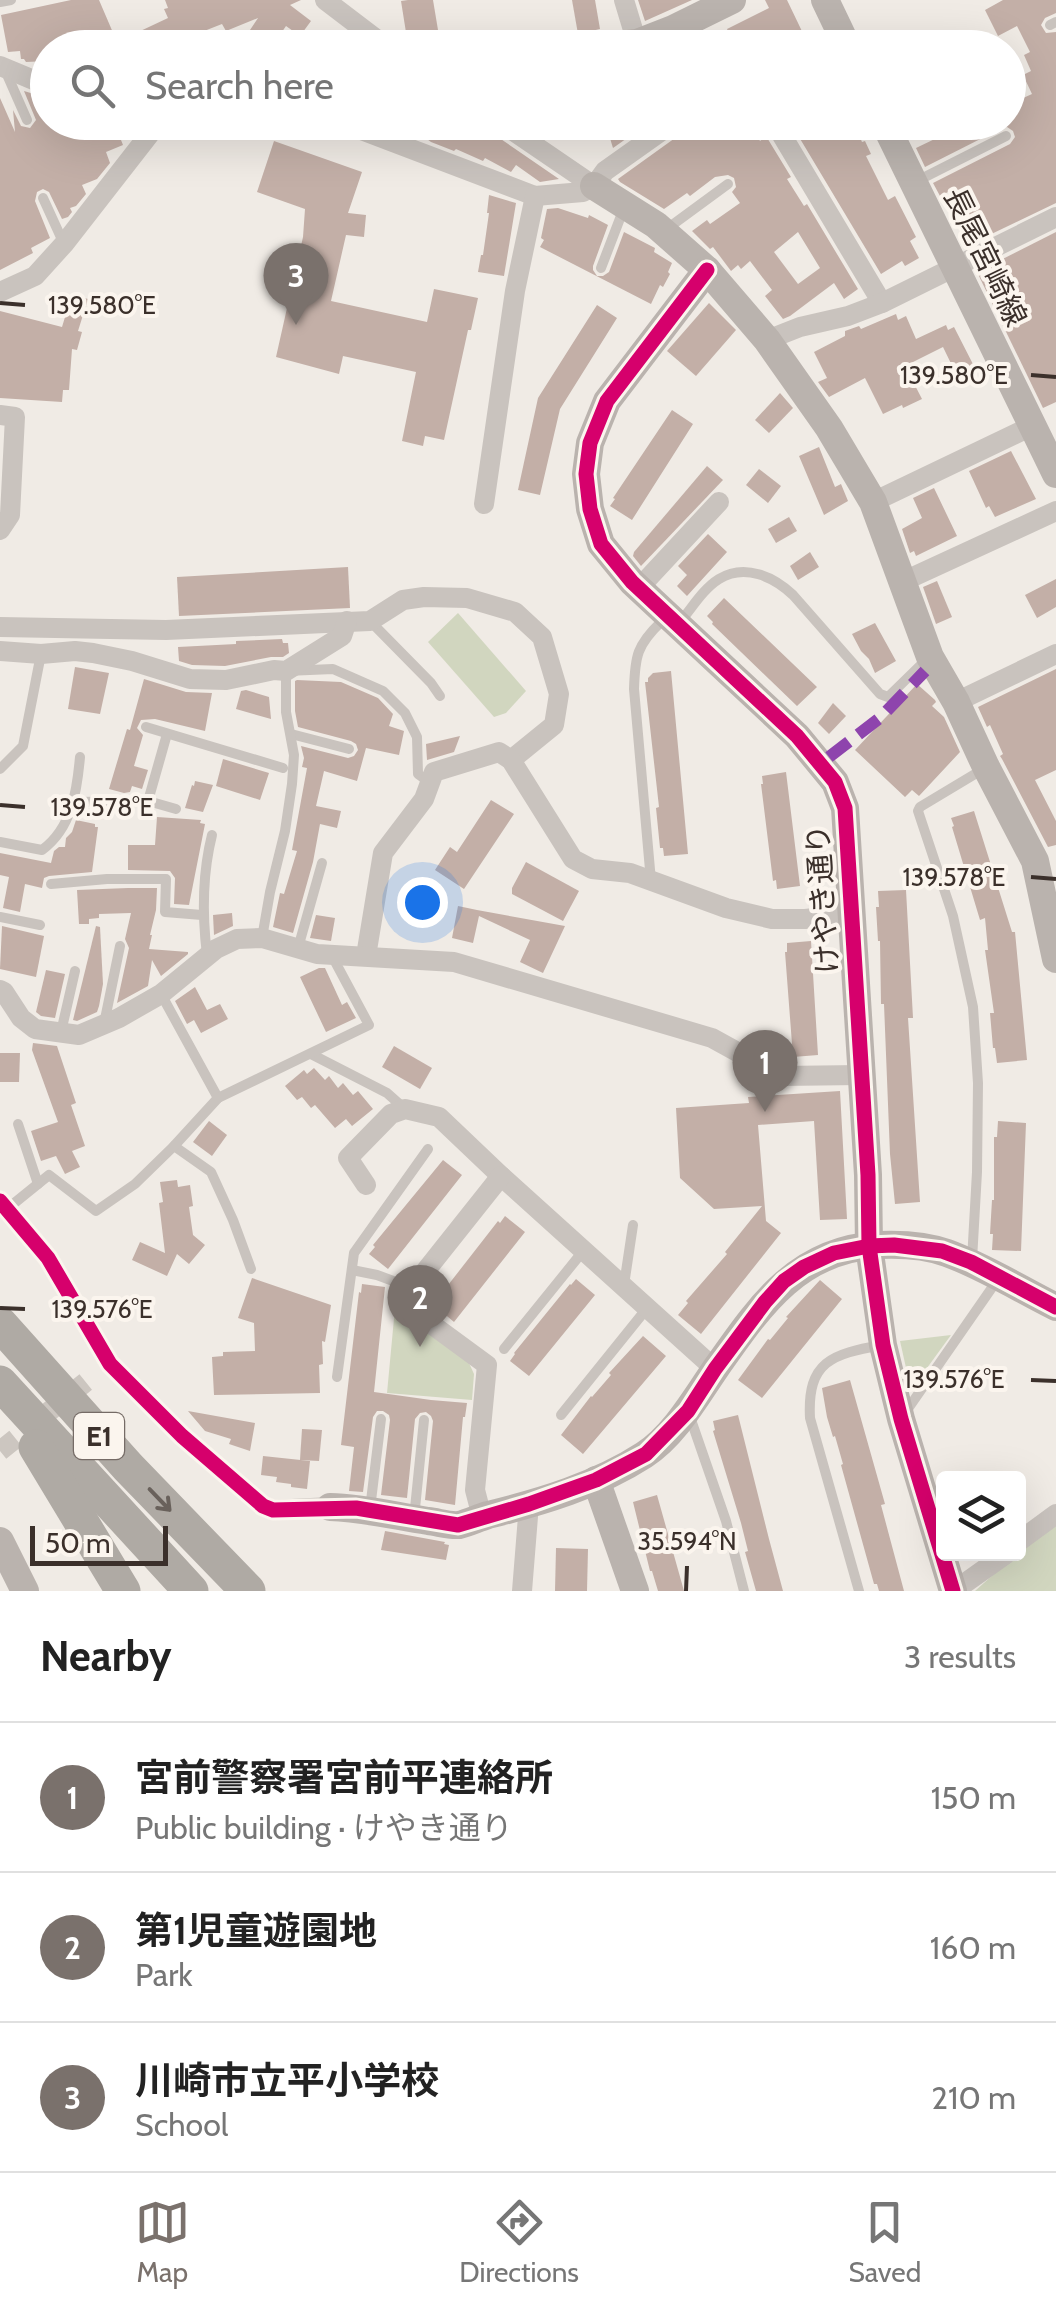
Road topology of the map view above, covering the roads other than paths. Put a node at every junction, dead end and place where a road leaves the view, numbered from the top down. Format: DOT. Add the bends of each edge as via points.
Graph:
graph roads {
  1 [pos="11,0"];
  2 [pos="624,0"];
  3 [pos="732,0"];
  4 [pos="826,0"];
  5 [pos="331,1"];
  6 [pos="0,2"];
  7 [pos="366,30"];
  8 [pos="632,30"];
  9 [pos="670,30"];
  10 [pos="840,30"];
  11 [pos="2,68"];
  12 [pos="30,78"];
  13 [pos="26,120"];
  14 [pos="145,140"];
  15 [pos="387,140"];
  16 [pos="526,140"];
  17 [pos="649,140"];
  18 [pos="785,140"];
  19 [pos="892,140"];
  20 [pos="998,140"];
  21 [pos="728,184"];
  22 [pos="913,184"];
  23 [pos="594,186"];
  24 [pos="535,196"];
  25 [pos="43,198"];
  26 [pos="625,207"];
  27 [pos="1056,217"];
  28 [pos="663,231"];
  29 [pos="64,244"];
  30 [pos="601,268"];
  31 [pos="955,268"];
  32 [pos="707,270"];
  33 [pos="0,292"];
  34 [pos="882,304"];
  35 [pos="767,340"];
  36 [pos="0,415"];
  37 [pos="1043,433"];
  38 [pos="1056,474"];
  39 [pos="719,502"];
  40 [pos="873,502"];
  41 [pos="484,504"];
  42 [pos="1056,511"];
  43 [pos="0,530"];
  44 [pos="904,582"];
  45 [pos="639,588"];
  46 [pos="370,620"];
  47 [pos="348,621"];
  48 [pos="669,623"];
  49 [pos="0,627"];
  50 [pos="0,651"];
  51 [pos="41,654"];
  52 [pos="1056,654"];
  53 [pos="930,657"];
  54 [pos="286,671"];
  55 [pos="440,696"];
  56 [pos="956,702"];
  57 [pos="146,727"];
  58 [pos="166,734"];
  59 [pos="291,734"];
  60 [pos="349,749"];
  61 [pos="80,757"];
  62 [pos="511,760"];
  63 [pos="283,768"];
  64 [pos="986,768"];
  65 [pos="0,770"];
  66 [pos="429,782"];
  67 [pos="74,802"];
  68 [pos="148,802"];
  69 [pos="176,810"];
  70 [pos="212,834"];
  71 [pos="0,842"];
  72 [pos="322,863"];
  73 [pos="651,880"];
  74 [pos="50,884"];
  75 [pos="1049,889"];
  76 [pos="852,914"];
  77 [pos="202,916"];
  78 [pos="0,917"];
  79 [pos="40,925"];
  80 [pos="262,938"];
  81 [pos="120,946"];
  82 [pos="298,948"];
  83 [pos="332,955"];
  84 [pos="207,956"];
  85 [pos="366,956"];
  86 [pos="1056,959"];
  87 [pos="75,971"];
  88 [pos="0,990"];
  89 [pos="161,994"];
  90 [pos="104,1025"];
  91 [pos="62,1032"];
  92 [pos="311,1054"];
  93 [pos="860,1075"];
  94 [pos="218,1098"];
  95 [pos="405,1109"];
  96 [pos="18,1124"];
  97 [pos="174,1146"];
  98 [pos="428,1149"];
  99 [pos="501,1176"];
  100 [pos="38,1184"];
  101 [pos="366,1184"];
  102 [pos="4,1205"];
  103 [pos="633,1225"];
  104 [pos="870,1246"];
  105 [pos="584,1250"];
  106 [pos="972,1262"];
  107 [pos="251,1269"];
  108 [pos="352,1270"];
  109 [pos="999,1278"];
  110 [pos="624,1286"];
  111 [pos="412,1288"];
  112 [pos="1056,1307"];
  113 [pos="648,1308"];
  114 [pos="0,1324"];
  115 [pos="883,1345"];
  116 [pos="504,1349"];
  117 [pos="110,1364"];
  118 [pos="715,1369"];
  119 [pos="337,1376"];
  120 [pos="92,1377"];
  121 [pos="0,1386"];
  122 [pos="688,1412"];
  123 [pos="561,1415"];
  124 [pos="381,1419"];
  125 [pos="900,1419"];
  126 [pos="424,1420"];
  127 [pos="596,1480"];
  128 [pos="529,1504"];
  129 [pos="330,1507"];
  130 [pos="370,1510"];
  131 [pos="1056,1514"];
  132 [pos="482,1517"];
  133 [pos="414,1519"];
  134 [pos="1026,1536"];
  135 [pos="0,1541"];
  136 [pos="148,1544"];
  137 [pos="203,1544"];
  138 [pos="996,1561"];
  139 [pos="119,1585"];
  140 [pos="24,1591"];
  141 [pos="172,1591"];
  142 [pos="190,1591"];
  143 [pos="248,1591"];
  144 [pos="267,1591"];
  145 [pos="522,1591"];
  146 [pos="635,1591"];
  147 [pos="744,1591"];
  148 [pos="860,1591"];
  149 [pos="953,1591"];
  1 -- 6 [label="lane"];
  2 -- 8 [label="street"];
  3 -- 9 [label="street"];
  4 -- 10 [label="street"];
  5 -- 7 [label="street"];
  11 -- 12 [label="street"];
  11 -- 13 [label="lane"];
  14 -- 29 [label="street"];
  15 -- 24 [label="street"];
  16 -- 23 [label="street"];
  17 -- 23 [label="street"];
  18 -- 34 [label="street"];
  19 -- 22 [label="street, 長尾宮崎線"];
  20 -- 22 [label="lane"];
  21 -- 28 [label="lane"];
  22 -- 31 [label="street, 長尾宮崎線"];
  23 -- 24 [label="street" via="573,195"];
  23 -- 26 [label="street"];
  24 -- 41 [label="street"];
  25 -- 29 [label="lane"];
  26 -- 28 [label="street"];
  26 -- 30 [label="lane"];
  27 -- 31 [label="street"];
  28 -- 32 [label="street"];
  29 -- 33 [label="street" via="35,276"];
  31 -- 34 [label="street"];
  31 -- 37 [label="street, 長尾宮崎線"];
  32 -- 35 [label="street"];
  32 -- 45 [label="street, けやき通り" via="607,401 590,443 586,474 601,544"];
  34 -- 35 [label="street"];
  35 -- 40 [label="street"];
  36 -- 43 [label="street" via="15,417 10,516"];
  37 -- 38 [label="street, 長尾宮崎線"];
  37 -- 40 [label="street"];
  39 -- 45 [label="street"];
  40 -- 44 [label="street"];
  42 -- 44 [label="street"];
  44 -- 53 [label="street"];
  45 -- 48 [label="street, けやき通り"];
  46 -- 47 [label="street"];
  46 -- 55 [label="lane"];
  46 -- 62 [label="street" via="403,600 467,598 515,612 542,637 559,694 554,725"];
  47 -- 49 [label="street" via="166,630"];
  47 -- 54 [label="street" via="342,636"];
  48 -- 53 [label="lane" via="722,577 762,574 794,595 880,694 888,697"];
  48 -- 73 [label="lane" via="639,646 634,664"];
  48 -- 76 [label="street, けやき通り" via="797,736 835,782 845,808"];
  50 -- 51 [label="street"];
  51 -- 54 [label="street" via="93,653 190,679"];
  51 -- 65 [label="lane" via="23,746"];
  52 -- 56 [label="street"];
  53 -- 56 [label="street"];
  54 -- 59 [label="lane"];
  54 -- 66 [label="lane" via="333,669 382,690 405,713 417,737 418,774"];
  56 -- 64 [label="street"];
  57 -- 58 [label="lane"];
  58 -- 63 [label="lane"];
  58 -- 68 [label="lane"];
  59 -- 60 [label="lane"];
  59 -- 80 [label="lane" via="286,831"];
  61 -- 67 [label="lane"];
  62 -- 66 [label="street" via="499,752 434,772"];
  62 -- 73 [label="street" via="573,859"];
  64 -- 75 [label="street"];
  64 -- 106 [label="lane" via="918,811 953,916 973,1007 978,1083"];
  66 -- 85 [label="street" via="424,799 383,852"];
  67 -- 68 [label="lane"];
  67 -- 71 [label="lane" via="42,850"];
  68 -- 69 [label="lane"];
  70 -- 77 [label="lane"];
  72 -- 82 [label="lane"];
  73 -- 76 [label="street" via="772,919"];
  74 -- 77 [label="lane" via="166,879 165,912"];
  75 -- 86 [label="street"];
  76 -- 93 [label="street, けやき通り"];
  77 -- 84 [label="lane"];
  78 -- 79 [label="lane"];
  80 -- 82 [label="street"];
  80 -- 84 [label="street" via="237,940"];
  81 -- 90 [label="lane"];
  82 -- 83 [label="street"];
  83 -- 85 [label="street"];
  83 -- 92 [label="lane" via="369,1024"];
  84 -- 89 [label="street"];
  85 -- 93 [label="street" via="454,962 712,1038 781,1076"];
  87 -- 91 [label="lane"];
  88 -- 91 [label="street" via="35,1029"];
  89 -- 90 [label="street"];
  89 -- 94 [label="lane"];
  90 -- 91 [label="street"];
  92 -- 94 [label="lane"];
  92 -- 95 [label="lane" via="387,1092"];
  93 -- 104 [label="street, けやき通り"];
  94 -- 97 [label="lane"];
  95 -- 99 [label="street" via="439,1117"];
  95 -- 101 [label="street" via="391,1114 348,1158"];
  96 -- 100 [label="lane"];
  97 -- 100 [label="lane" via="96,1210 49,1175"];
  97 -- 107 [label="lane" via="210,1172"];
  98 -- 108 [label="lane" via="354,1254"];
  99 -- 105 [label="street"];
  99 -- 111 [label="street"];
  100 -- 102 [label="lane"];
  102 -- 117 [label="street" via="48,1258"];
  103 -- 110 [label="lane"];
  104 -- 106 [label="street" via="907,1244"];
  104 -- 115 [label="street, けやき通り"];
  104 -- 118 [label="street" via="834,1253 784,1281"];
  105 -- 110 [label="street"];
  105 -- 116 [label="lane"];
  106 -- 109 [label="street"];
  108 -- 111 [label="lane"];
  108 -- 119 [label="lane"];
  109 -- 112 [label="street"];
  109 -- 125 [label="lane"];
  110 -- 113 [label="street"];
  111 -- 132 [label="street" via="408,1307 487,1365 475,1490"];
  113 -- 118 [label="street"];
  113 -- 123 [label="lane"];
  114 -- 137 [label="highway, E1, one-way"];
  115 -- 125 [label="street, けやき通り"];
  115 -- 148 [label="lane" via="846,1352 824,1365 809,1394 810,1418"];
  117 -- 120 [label="street"];
  117 -- 129 [label="street" via="262,1506"];
  118 -- 122 [label="street"];
  121 -- 136 [label="highway, E1"];
  121 -- 139 [label="highway"];
  122 -- 127 [label="street" via="646,1454"];
  122 -- 147 [label="lane"];
  124 -- 130 [label="lane"];
  125 -- 149 [label="street, けやき通り"];
  126 -- 133 [label="lane"];
  127 -- 128 [label="street"];
  127 -- 146 [label="street"];
  128 -- 132 [label="street"];
  128 -- 145 [label="street"];
  129 -- 130 [label="street"];
  130 -- 133 [label="street"];
  131 -- 134 [label="street"];
  132 -- 133 [label="street" via="458,1525"];
  135 -- 140 [label="street"];
  136 -- 141 [label="highway"];
  136 -- 142 [label="highway, E1"];
  137 -- 143 [label="highway"];
  137 -- 144 [label="highway, E1"];
  138 -- 149 [label="street"];
}
